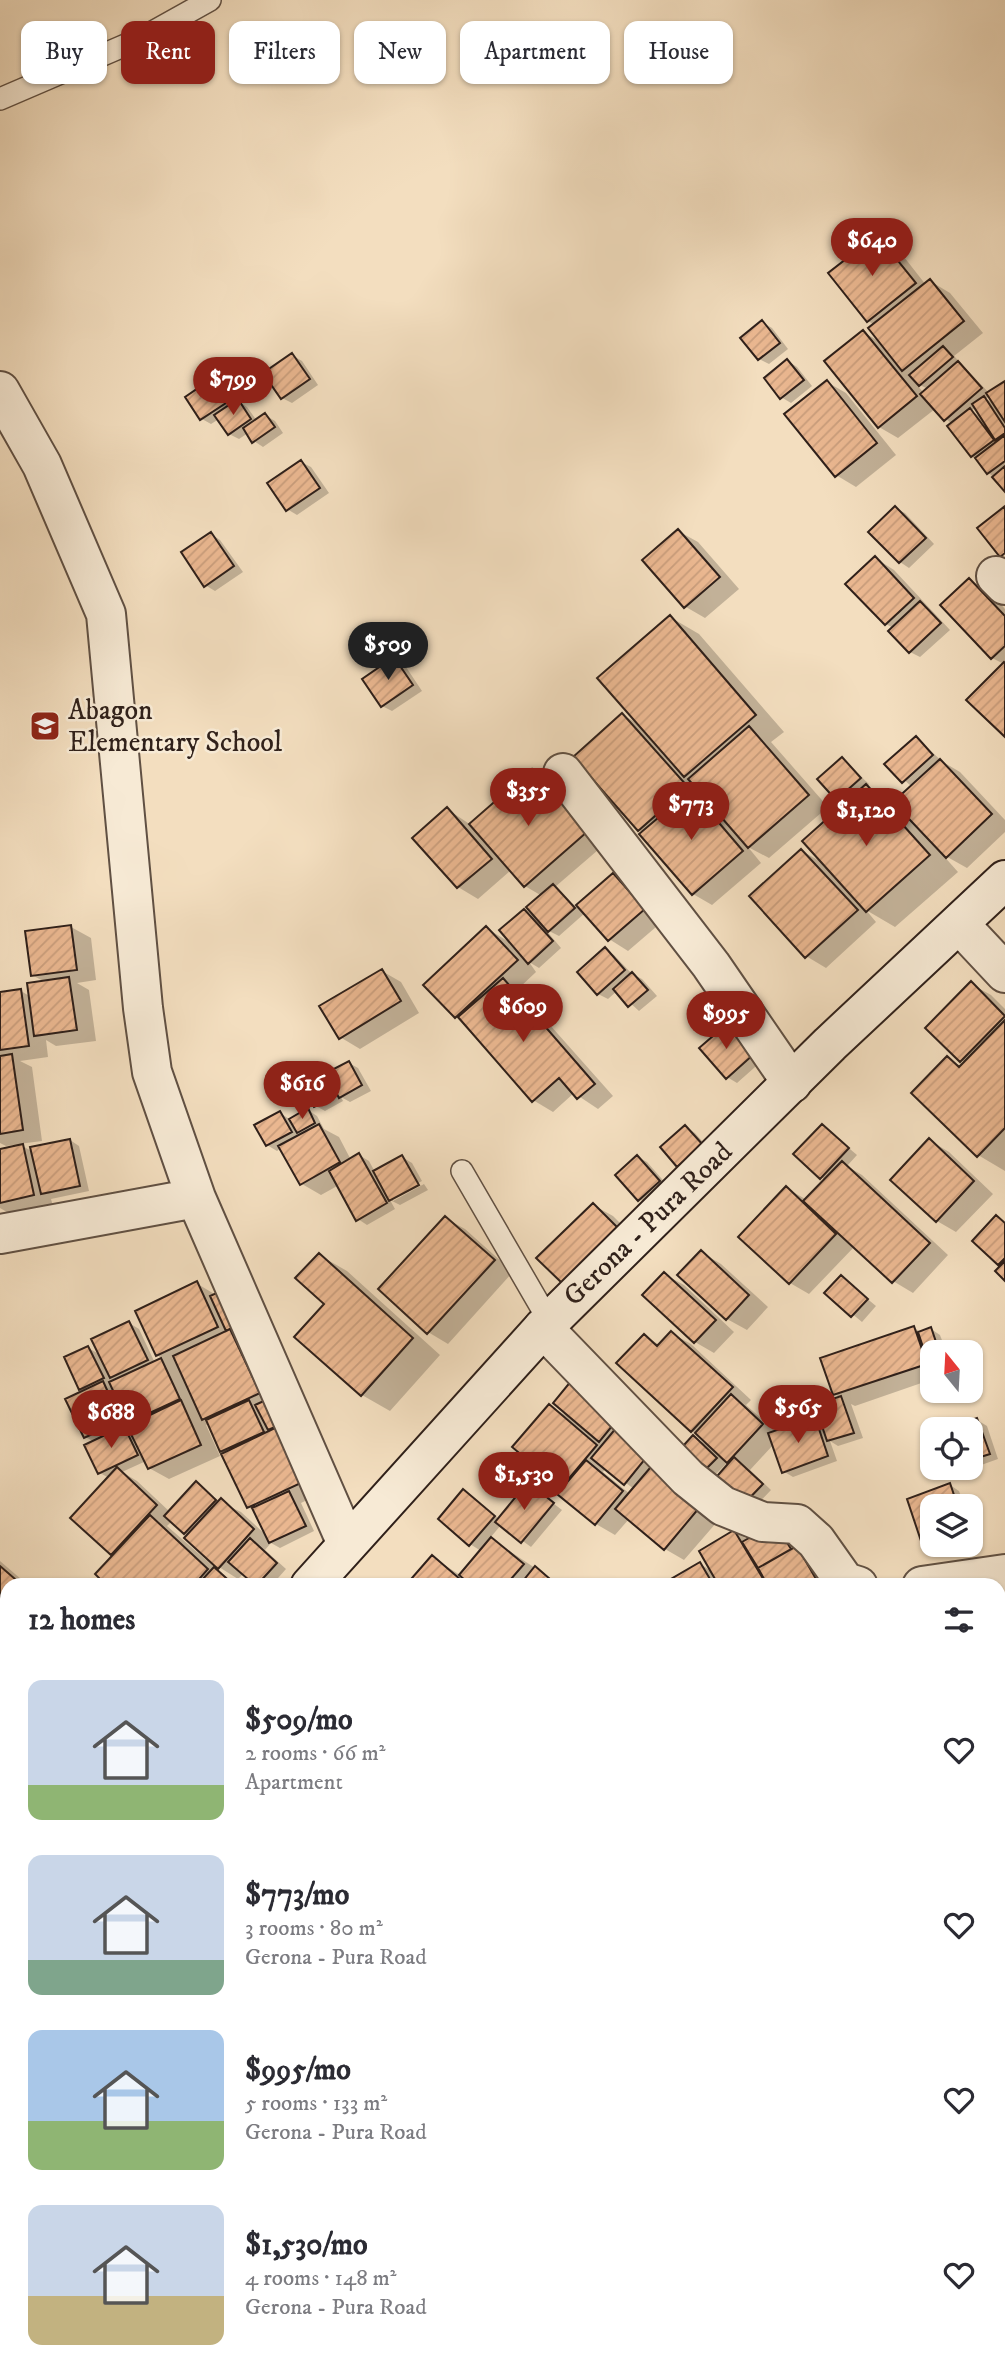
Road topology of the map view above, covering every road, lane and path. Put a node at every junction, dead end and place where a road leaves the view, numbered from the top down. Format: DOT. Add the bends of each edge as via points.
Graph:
graph roads {
  1 [pos="210,0"];
  2 [pos="0,99"];
  3 [pos="0,391"];
  4 [pos="562,773"];
  5 [pos="1005,880"];
  6 [pos="960,925"];
  7 [pos="1005,973"];
  8 [pos="792,1083"];
  9 [pos="462,1171"];
  10 [pos="196,1198"];
  11 [pos="0,1234"];
  12 [pos="546,1324"];
  13 [pos="347,1544"];
  14 [pos="1005,1574"];
  15 [pos="317,1578"];
  16 [pos="842,1578"];
  17 [pos="977,1578"];
  1 -- 2 [label="lane" via="142,38"];
  3 -- 10 [label="street" via="42,465 106,614 152,1072"];
  4 -- 8 [label="street" via="711,965"];
  5 -- 6 [label="street, Gerona - Pura Road"];
  6 -- 7 [label="street"];
  6 -- 8 [label="street, Gerona - Pura Road"];
  8 -- 12 [label="street, Gerona - Pura Road"];
  9 -- 12 [label="lane"];
  10 -- 11 [label="street"];
  10 -- 13 [label="street"];
  12 -- 13 [label="street, Gerona - Pura Road"];
  12 -- 16 [label="street" via="688,1478 723,1506 763,1522 797,1524 816,1541"];
  13 -- 15 [label="street, Gerona - Pura Road"];
  14 -- 17 [label="street"];
}
